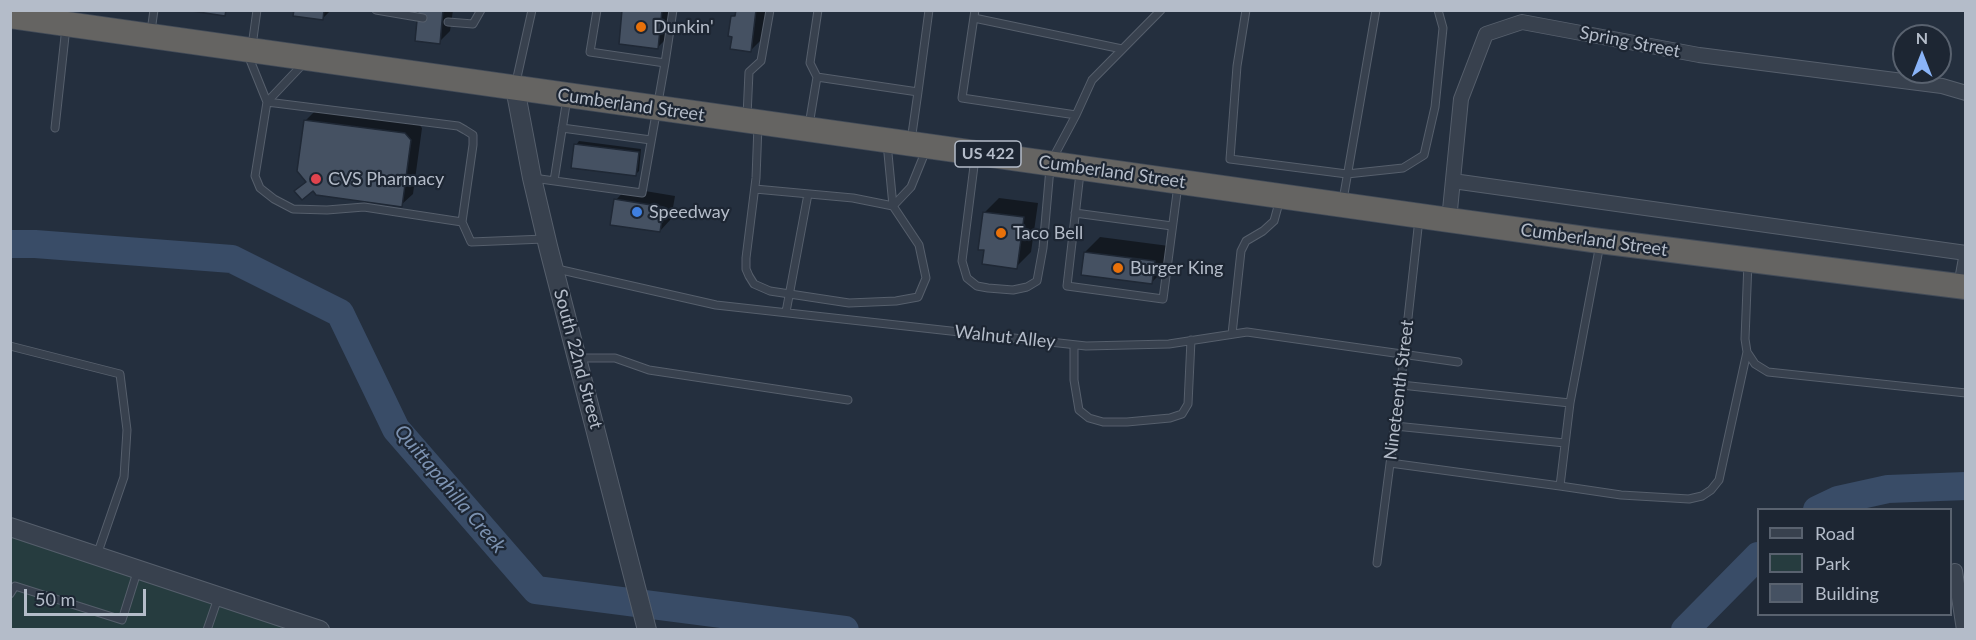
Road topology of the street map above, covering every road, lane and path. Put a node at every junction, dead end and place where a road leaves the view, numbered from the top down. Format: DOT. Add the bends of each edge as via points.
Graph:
graph roads {
  1 [pos="154,10"];
  2 [pos="257,10"];
  3 [pos="376,10"];
  4 [pos="481,10"];
  5 [pos="532,10"];
  6 [pos="597,10"];
  7 [pos="673,10"];
  8 [pos="770,10"];
  9 [pos="818,10"];
  10 [pos="929,10"];
  11 [pos="1161,10"];
  12 [pos="1246,10"];
  13 [pos="1376,10"];
  14 [pos="1438,10"];
  15 [pos="974,14"];
  16 [pos="10,16"];
  17 [pos="423,18"];
  18 [pos="448,22"];
  19 [pos="66,24"];
  20 [pos="150,36"];
  21 [pos="1122,50"];
  22 [pos="248,51"];
  23 [pos="308,59"];
  24 [pos="665,63"];
  25 [pos="818,77"];
  26 [pos="515,88"];
  27 [pos="918,92"];
  28 [pos="1965,93"];
  29 [pos="567,95"];
  30 [pos="267,102"];
  31 [pos="656,109"];
  32 [pos="1076,115"];
  33 [pos="752,122"];
  34 [pos="55,128"];
  35 [pos="562,128"];
  36 [pos="808,130"];
  37 [pos="651,140"];
  38 [pos="886,140"];
  39 [pos="919,144"];
  40 [pos="975,152"];
  41 [pos="1050,163"];
  42 [pos="1080,168"];
  43 [pos="1347,174"];
  44 [pos="532,178"];
  45 [pos="554,181"];
  46 [pos="1452,181"];
  47 [pos="1178,182"];
  48 [pos="755,189"];
  49 [pos="808,194"];
  50 [pos="1281,196"];
  51 [pos="1342,205"];
  52 [pos="892,206"];
  53 [pos="1075,213"];
  54 [pos="1420,216"];
  55 [pos="1449,220"];
  56 [pos="462,222"];
  57 [pos="1172,226"];
  58 [pos="546,239"];
  59 [pos="1600,241"];
  60 [pos="1965,253"];
  61 [pos="1965,258"];
  62 [pos="1749,260"];
  63 [pos="554,269"];
  64 [pos="1963,286"];
  65 [pos="789,294"];
  66 [pos="786,312"];
  67 [pos="1232,334"];
  68 [pos="1191,340"];
  69 [pos="1074,345"];
  70 [pos="10,346"];
  71 [pos="1747,352"];
  72 [pos="1404,355"];
  73 [pos="578,358"];
  74 [pos="1458,362"];
  75 [pos="1401,385"];
  76 [pos="1965,393"];
  77 [pos="848,400"];
  78 [pos="1570,403"];
  79 [pos="1395,426"];
  80 [pos="1565,443"];
  81 [pos="1390,463"];
  82 [pos="1560,486"];
  83 [pos="10,527"];
  84 [pos="97,555"];
  85 [pos="1377,563"];
  86 [pos="138,569"];
  87 [pos="1955,571"];
  88 [pos="10,594"];
  89 [pos="219,596"];
  90 [pos="207,630"];
  91 [pos="320,630"];
  92 [pos="647,630"];
  93 [pos="1965,630"];
  1 -- 20 [label="lane"];
  2 -- 22 [label="lane"];
  3 -- 17 [label="lane"];
  4 -- 18 [label="lane" via="473,24"];
  5 -- 26 [label="lane"];
  6 -- 24 [label="lane" via="590,52"];
  7 -- 24 [label="lane"];
  8 -- 33 [label="lane" via="761,61 749,72"];
  9 -- 25 [label="lane" via="810,63"];
  10 -- 27 [label="lane"];
  11 -- 21 [label="lane"];
  12 -- 43 [label="lane" via="1230,159"];
  13 -- 43 [label="lane"];
  14 -- 43 [label="lane" via="1443,28 1435,107 1424,155 1403,168"];
  15 -- 21 [label="lane"];
  15 -- 32 [label="lane" via="962,98"];
  16 -- 19 [label="highway, Cumberland Street / US 422"];
  19 -- 20 [label="highway, Cumberland Street / US 422"];
  19 -- 34 [label="lane"];
  20 -- 22 [label="highway, Cumberland Street / US 422"];
  21 -- 32 [label="lane" via="1092,80"];
  22 -- 23 [label="highway, Cumberland Street / US 422"];
  22 -- 30 [label="lane"];
  23 -- 26 [label="highway, Cumberland Street / US 422"];
  23 -- 30 [label="lane"];
  24 -- 31 [label="lane"];
  25 -- 27 [label="lane"];
  25 -- 36 [label="lane"];
  26 -- 29 [label="highway, Cumberland Street / US 422"];
  26 -- 44 [label="street, South 22nd Street"];
  27 -- 39 [label="lane"];
  28 -- 46 [label="street, Spring Street" via="1942,86 1699,55 1522,22 1486,34 1461,99"];
  29 -- 31 [label="highway, Cumberland Street / US 422"];
  29 -- 35 [label="lane"];
  30 -- 56 [label="lane" via="255,176 260,188 274,199 293,209 364,207"];
  30 -- 56 [label="lane" via="465,130 473,135 473,145"];
  31 -- 33 [label="highway, Cumberland Street / US 422"];
  31 -- 37 [label="lane"];
  32 -- 41 [label="lane"];
  33 -- 36 [label="highway, Cumberland Street / US 422"];
  33 -- 48 [label="lane"];
  35 -- 37 [label="lane"];
  35 -- 45 [label="lane"];
  36 -- 38 [label="highway, Cumberland Street / US 422"];
  37 -- 45 [label="lane" via="642,193"];
  38 -- 39 [label="highway, Cumberland Street / US 422"];
  38 -- 52 [label="lane"];
  39 -- 40 [label="highway, Cumberland Street / US 422"];
  39 -- 52 [label="lane" via="911,187"];
  40 -- 41 [label="highway, Cumberland Street / US 422"];
  40 -- 41 [label="lane" via="962,261 967,278 976,286 988,288 1013,290 1037,281"];
  41 -- 42 [label="highway, Cumberland Street / US 422"];
  42 -- 47 [label="highway, Cumberland Street / US 422"];
  42 -- 53 [label="lane"];
  43 -- 51 [label="lane"];
  44 -- 45 [label="lane"];
  44 -- 58 [label="street, South 22nd Street"];
  46 -- 55 [label="street, Spring Street"];
  46 -- 60 [label="street"];
  47 -- 50 [label="highway, Cumberland Street / US 422"];
  47 -- 57 [label="lane"];
  48 -- 49 [label="lane"];
  48 -- 65 [label="lane" via="746,269 754,284"];
  49 -- 52 [label="lane"];
  49 -- 65 [label="lane"];
  50 -- 51 [label="highway, Cumberland Street / US 422"];
  50 -- 67 [label="lane" via="1274,221 1246,241 1241,251"];
  51 -- 54 [label="highway, Cumberland Street / US 422"];
  52 -- 65 [label="lane" via="920,245 926,278 918,297 849,303"];
  53 -- 57 [label="lane"];
  53 -- 57 [label="lane" via="1067,286 1163,299"];
  54 -- 55 [label="highway, Cumberland Street / US 422"];
  54 -- 72 [label="lane, Nineteenth Street"];
  55 -- 59 [label="highway, Cumberland Street / US 422"];
  56 -- 58 [label="lane" via="471,242"];
  58 -- 63 [label="street, South 22nd Street"];
  59 -- 62 [label="highway, Cumberland Street / US 422"];
  59 -- 78 [label="lane"];
  61 -- 64 [label="street"];
  62 -- 64 [label="highway, Cumberland Street / US 422"];
  62 -- 71 [label="lane"];
  63 -- 66 [label="lane, Walnut Alley" via="716,305"];
  63 -- 73 [label="street, South 22nd Street"];
  65 -- 66 [label="lane"];
  66 -- 69 [label="lane, Walnut Alley"];
  67 -- 68 [label="lane, Walnut Alley"];
  67 -- 72 [label="lane, Walnut Alley" via="1247,332"];
  68 -- 69 [label="lane, Walnut Alley" via="1169,344"];
  68 -- 69 [label="lane" via="1188,404 1182,414 1127,422 1102,422 1078,410"];
  70 -- 84 [label="lane" via="120,374 127,430 124,477"];
  71 -- 76 [label="lane" via="1755,364 1768,372"];
  71 -- 82 [label="lane" via="1719,480 1702,496 1689,499 1621,495"];
  72 -- 74 [label="lane, Walnut Alley"];
  72 -- 75 [label="lane, Nineteenth Street"];
  73 -- 77 [label="lane" via="615,358 649,370"];
  73 -- 92 [label="street, South 22nd Street"];
  75 -- 78 [label="lane"];
  75 -- 79 [label="lane, Nineteenth Street"];
  78 -- 80 [label="lane"];
  79 -- 80 [label="lane"];
  79 -- 81 [label="lane, Nineteenth Street"];
  80 -- 82 [label="lane"];
  81 -- 82 [label="lane"];
  81 -- 85 [label="lane, Nineteenth Street"];
  83 -- 84 [label="street"];
  84 -- 86 [label="street"];
  86 -- 88 [label="lane" via="122,620 15,586"];
  86 -- 89 [label="street"];
  87 -- 93 [label="street"];
  89 -- 90 [label="lane"];
  89 -- 91 [label="street"];
}
